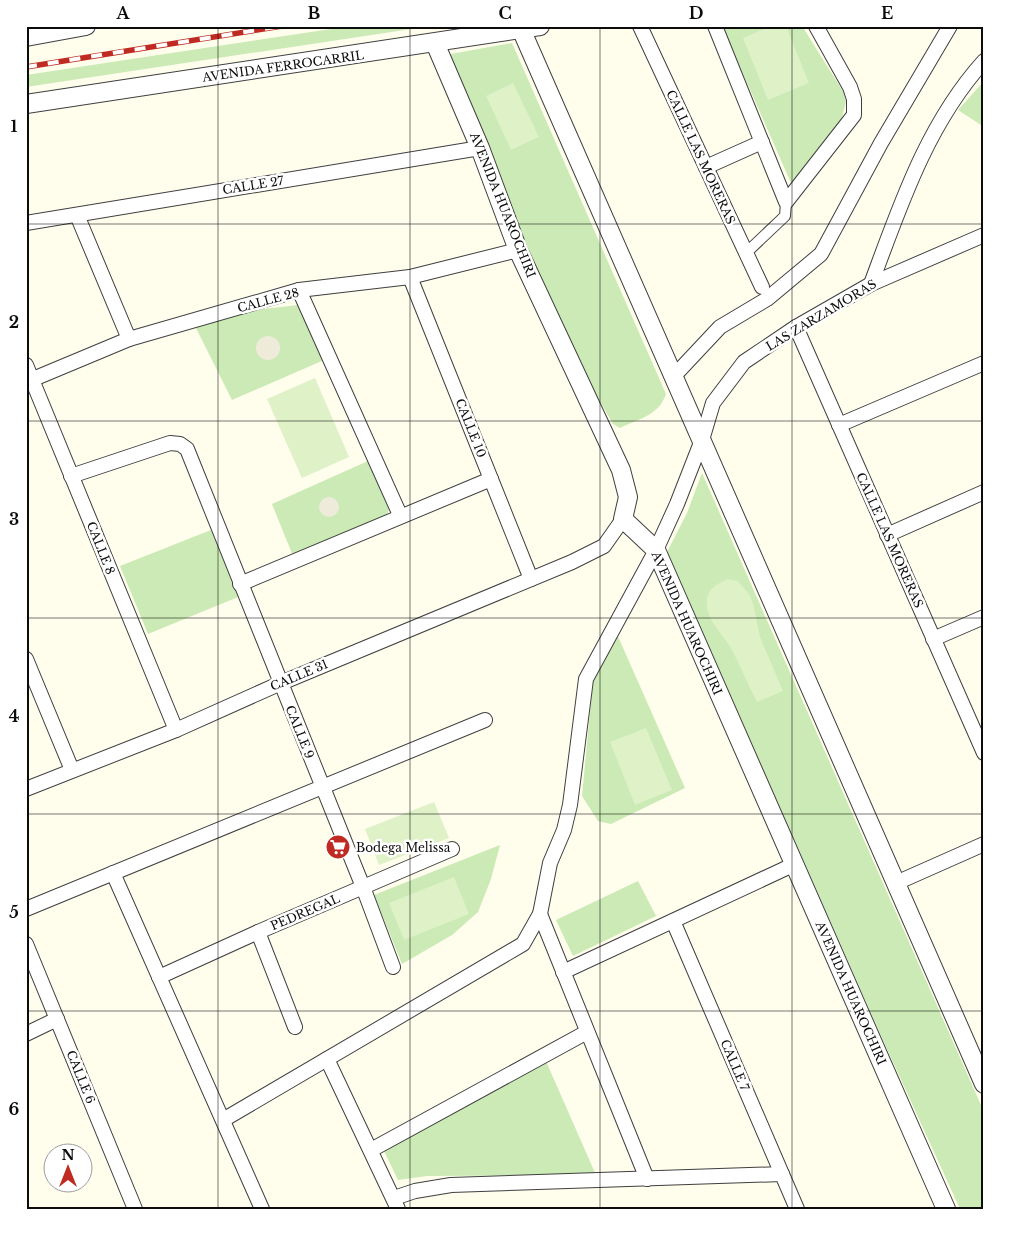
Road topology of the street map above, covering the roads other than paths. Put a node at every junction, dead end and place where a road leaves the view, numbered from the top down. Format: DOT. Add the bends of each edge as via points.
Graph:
graph roads {
  1 [pos="86,26"];
  2 [pos="540,26"];
  3 [pos="640,26"];
  4 [pos="715,26"];
  5 [pos="816,26"];
  6 [pos="950,26"];
  7 [pos="522,29"];
  8 [pos="26,37"];
  9 [pos="435,43"];
  10 [pos="984,61"];
  11 [pos="26,104"];
  12 [pos="762,142"];
  13 [pos="480,148"];
  14 [pos="706,167"];
  15 [pos="786,202"];
  16 [pos="77,215"];
  17 [pos="26,223"];
  18 [pos="984,235"];
  19 [pos="518,250"];
  20 [pos="746,253"];
  21 [pos="410,278"];
  22 [pos="870,284"];
  23 [pos="762,288"];
  24 [pos="300,290"];
  25 [pos="796,327"];
  26 [pos="129,339"];
  27 [pos="984,363"];
  28 [pos="26,366"];
  29 [pos="674,376"];
  30 [pos="29,381"];
  31 [pos="839,425"];
  32 [pos="702,440"];
  33 [pos="71,476"];
  34 [pos="491,479"];
  35 [pos="984,492"];
  36 [pos="400,516"];
  37 [pos="623,519"];
  38 [pos="887,535"];
  39 [pos="656,550"];
  40 [pos="531,579"];
  41 [pos="240,584"];
  42 [pos="984,617"];
  43 [pos="933,639"];
  44 [pos="26,659"];
  45 [pos="280,682"];
  46 [pos="485,720"];
  47 [pos="176,730"];
  48 [pos="984,753"];
  49 [pos="72,770"];
  50 [pos="322,787"];
  51 [pos="26,789"];
  52 [pos="984,844"];
  53 [pos="452,849"];
  54 [pos="795,864"];
  55 [pos="113,873"];
  56 [pos="896,883"];
  57 [pos="363,887"];
  58 [pos="26,909"];
  59 [pos="540,914"];
  60 [pos="673,921"];
  61 [pos="258,932"];
  62 [pos="26,944"];
  63 [pos="393,967"];
  64 [pos="563,972"];
  65 [pos="159,976"];
  66 [pos="57,1019"];
  67 [pos="295,1027"];
  68 [pos="587,1032"];
  69 [pos="26,1034"];
  70 [pos="327,1059"];
  71 [pos="984,1084"];
  72 [pos="223,1120"];
  73 [pos="371,1150"];
  74 [pos="782,1174"];
  75 [pos="647,1179"];
  76 [pos="396,1203"];
  77 [pos="135,1209"];
  78 [pos="262,1209"];
  79 [pos="797,1209"];
  80 [pos="946,1209"];
  1 -- 8 [label="street"];
  2 -- 7 [label="street, AVENIDA FERROCARRIL"];
  3 -- 14 [label="street, CALLE LAS MORERAS"];
  4 -- 12 [label="street"];
  5 -- 15 [label="street" via="850,87 854,115"];
  6 -- 29 [label="street" via="821,254 768,299 720,327"];
  7 -- 9 [label="street, AVENIDA FERROCARRIL"];
  7 -- 29 [label="street"];
  9 -- 11 [label="street, AVENIDA FERROCARRIL"];
  9 -- 13 [label="street, AVENIDA HUAROCHIRI"];
  10 -- 22 [label="street" via="951,103 907,186"];
  12 -- 14 [label="street"];
  12 -- 15 [label="street"];
  13 -- 16 [label="street, CALLE 27"];
  13 -- 19 [label="street, AVENIDA HUAROCHIRI"];
  14 -- 20 [label="street, CALLE LAS MORERAS"];
  15 -- 20 [label="street" via="785,216"];
  16 -- 17 [label="street, CALLE 27"];
  16 -- 26 [label="street"];
  18 -- 22 [label="street, LAS ZARZAMORAS"];
  19 -- 21 [label="street, CALLE 28"];
  19 -- 37 [label="street, AVENIDA HUAROCHIRI" via="622,470 628,497"];
  20 -- 23 [label="street, CALLE LAS MORERAS"];
  21 -- 24 [label="street, CALLE 28"];
  21 -- 34 [label="street, CALLE 10"];
  22 -- 25 [label="street, LAS ZARZAMORAS"];
  24 -- 26 [label="street, CALLE 28"];
  24 -- 36 [label="street"];
  25 -- 31 [label="street, CALLE LAS MORERAS"];
  25 -- 32 [label="street, LAS ZARZAMORAS" via="744,362 712,403"];
  26 -- 30 [label="street, CALLE 28"];
  27 -- 31 [label="street"];
  28 -- 30 [label="street, CALLE 8"];
  29 -- 32 [label="street"];
  30 -- 33 [label="street, CALLE 8"];
  31 -- 38 [label="street, CALLE LAS MORERAS"];
  32 -- 39 [label="street, LAS ZARZAMORAS"];
  32 -- 56 [label="street"];
  33 -- 41 [label="street, CALLE 9" via="170,443 180,444 187,449"];
  33 -- 47 [label="street, CALLE 8"];
  34 -- 36 [label="street"];
  34 -- 40 [label="street, CALLE 10"];
  35 -- 38 [label="street"];
  36 -- 41 [label="street"];
  37 -- 39 [label="street, AVENIDA HUAROCHIRI"];
  37 -- 40 [label="street, CALLE 31" via="604,546"];
  38 -- 43 [label="street, CALLE LAS MORERAS"];
  39 -- 54 [label="street, AVENIDA HUAROCHIRI"];
  39 -- 59 [label="street, LAS ZARZAMORAS" via="586,679 570,805 550,863"];
  40 -- 45 [label="street, CALLE 31"];
  41 -- 45 [label="street, CALLE 9"];
  42 -- 43 [label="street"];
  43 -- 48 [label="street, CALLE LAS MORERAS"];
  44 -- 49 [label="street"];
  45 -- 47 [label="street, CALLE 31"];
  45 -- 50 [label="street, CALLE 9"];
  46 -- 50 [label="street"];
  47 -- 49 [label="street, CALLE 31"];
  49 -- 51 [label="street, CALLE 31"];
  50 -- 55 [label="street"];
  50 -- 57 [label="street, CALLE 9"];
  52 -- 56 [label="street"];
  53 -- 57 [label="street, PEDREGAL"];
  54 -- 60 [label="street"];
  54 -- 80 [label="street, AVENIDA HUAROCHIRI"];
  55 -- 58 [label="street"];
  55 -- 65 [label="street"];
  56 -- 71 [label="street"];
  57 -- 61 [label="street, PEDREGAL"];
  57 -- 63 [label="street, CALLE 9"];
  59 -- 64 [label="street"];
  59 -- 70 [label="street" via="523,944"];
  60 -- 64 [label="street"];
  60 -- 74 [label="street, CALLE 7"];
  61 -- 65 [label="street, PEDREGAL"];
  61 -- 67 [label="street"];
  62 -- 66 [label="street, CALLE 6"];
  64 -- 68 [label="street"];
  65 -- 72 [label="street"];
  66 -- 69 [label="street"];
  66 -- 77 [label="street, CALLE 6"];
  68 -- 73 [label="street"];
  68 -- 75 [label="street"];
  70 -- 72 [label="street"];
  70 -- 73 [label="street"];
  72 -- 78 [label="street"];
  73 -- 76 [label="street"];
  74 -- 75 [label="street"];
  74 -- 79 [label="street, CALLE 7"];
  75 -- 76 [label="street" via="450,1185 415,1191"];
}
